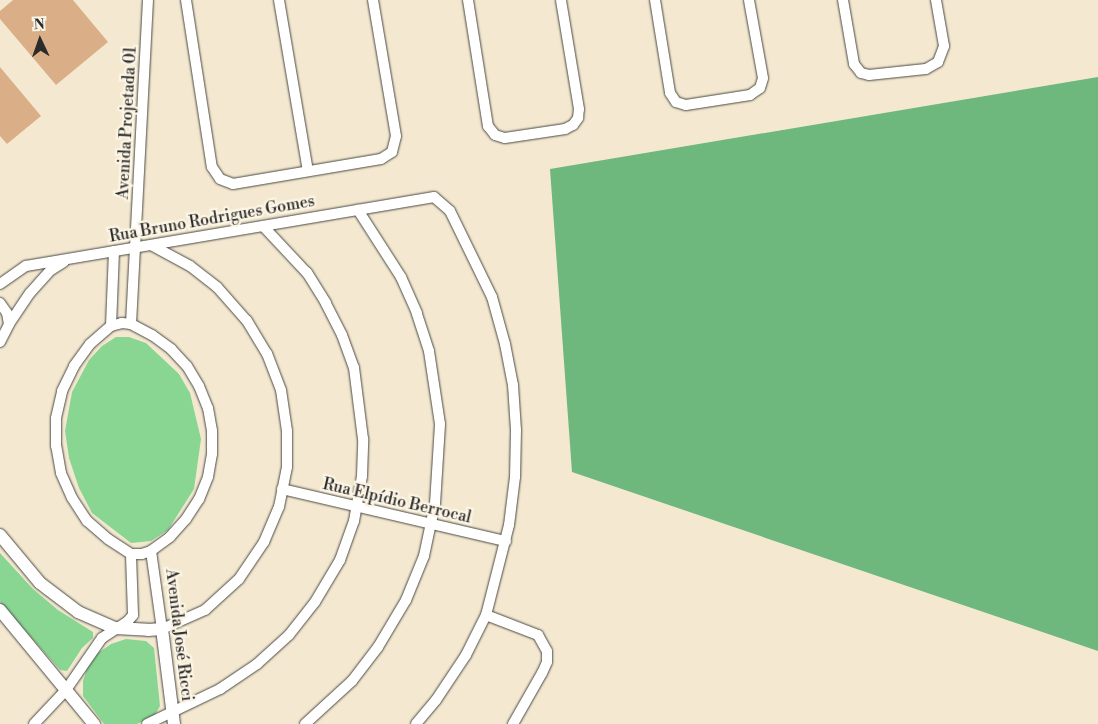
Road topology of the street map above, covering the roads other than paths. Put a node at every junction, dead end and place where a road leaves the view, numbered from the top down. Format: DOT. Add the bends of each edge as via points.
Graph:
graph roads {
  1 [pos="148,0"];
  2 [pos="186,0"];
  3 [pos="279,0"];
  4 [pos="373,0"];
  5 [pos="468,0"];
  6 [pos="561,0"];
  7 [pos="655,0"];
  8 [pos="749,0"];
  9 [pos="843,0"];
  10 [pos="936,0"];
  11 [pos="308,172"];
  12 [pos="358,210"];
  13 [pos="263,226"];
  14 [pos="152,245"];
  15 [pos="136,248"];
  16 [pos="114,251"];
  17 [pos="68,259"];
  18 [pos="0,284"];
  19 [pos="0,303"];
  20 [pos="9,324"];
  21 [pos="131,324"];
  22 [pos="111,326"];
  23 [pos="0,342"];
  24 [pos="282,489"];
  25 [pos="357,507"];
  26 [pos="431,524"];
  27 [pos="0,536"];
  28 [pos="506,541"];
  29 [pos="151,550"];
  30 [pos="131,554"];
  31 [pos="0,610"];
  32 [pos="486,615"];
  33 [pos="116,628"];
  34 [pos="162,629"];
  35 [pos="66,690"];
  36 [pos="173,718"];
  37 [pos="34,724"];
  38 [pos="94,724"];
  39 [pos="147,724"];
  40 [pos="305,724"];
  41 [pos="416,724"];
  42 [pos="513,724"];
  1 -- 15 [label="street, Avenida Projetada 01"];
  2 -- 11 [label="street" via="212,167 220,179 233,184"];
  3 -- 11 [label="street"];
  4 -- 11 [label="street" via="396,136 394,149 381,159"];
  5 -- 6 [label="street" via="488,126 494,135 505,138 565,129 575,123 579,109"];
  7 -- 8 [label="street" via="670,93 676,102 688,105 750,95 759,90 763,78"];
  9 -- 10 [label="street" via="853,61 859,71 872,75 926,69 938,62 944,46"];
  12 -- 13 [label="street, Rua Bruno Rodrigues Gomes"];
  12 -- 26 [label="street" via="401,277 429,352 440,424"];
  12 -- 28 [label="street, Rua Bruno Rodrigues Gomes" via="434,197 450,211 472,251 492,297 513,385 515,476"];
  13 -- 14 [label="street, Rua Bruno Rodrigues Gomes"];
  13 -- 25 [label="street" via="307,273 330,311 351,360 360,402 363,439"];
  14 -- 15 [label="street, Rua Bruno Rodrigues Gomes"];
  14 -- 24 [label="street" via="190,266 217,287 247,321 267,354 281,390 287,431 287,466"];
  15 -- 16 [label="street, Rua Bruno Rodrigues Gomes"];
  15 -- 21 [label="street"];
  16 -- 17 [label="street, Rua Bruno Rodrigues Gomes"];
  16 -- 22 [label="street"];
  17 -- 18 [label="street, Rua Bruno Rodrigues Gomes" via="26,266"];
  17 -- 20 [label="street" via="30,293"];
  19 -- 20 [label="street"];
  20 -- 23 [label="street"];
  21 -- 22 [label="street"];
  21 -- 29 [label="street, Avenida José Ricci" via="171,349 187,366 200,386 212,431 208,478 199,500 181,525"];
  22 -- 30 [label="street" via="90,344 62,391 56,446 61,473 87,521 108,540"];
  24 -- 25 [label="street, Rua Elpídio Berrocal"];
  24 -- 34 [label="street" via="279,506 264,542 240,579 205,610"];
  25 -- 26 [label="street, Rua Elpídio Berrocal"];
  25 -- 36 [label="street" via="340,560 315,602 289,635 257,664"];
  26 -- 28 [label="street, Rua Elpídio Berrocal"];
  26 -- 40 [label="street" via="424,556 406,600 378,647 352,681"];
  27 -- 33 [label="street" via="40,583 78,612"];
  28 -- 32 [label="street"];
  29 -- 30 [label="street, Avenida José Ricci"];
  29 -- 34 [label="street, Avenida José Ricci"];
  30 -- 33 [label="street" via="133,615"];
  31 -- 35 [label="street"];
  32 -- 41 [label="street" via="466,654"];
  32 -- 42 [label="street" via="538,635 547,651 542,673"];
  33 -- 34 [label="street"];
  33 -- 35 [label="street" via="102,638"];
  34 -- 36 [label="street, Avenida José Ricci"];
  35 -- 37 [label="street"];
  35 -- 38 [label="street"];
  36 -- 39 [label="street"];
}
